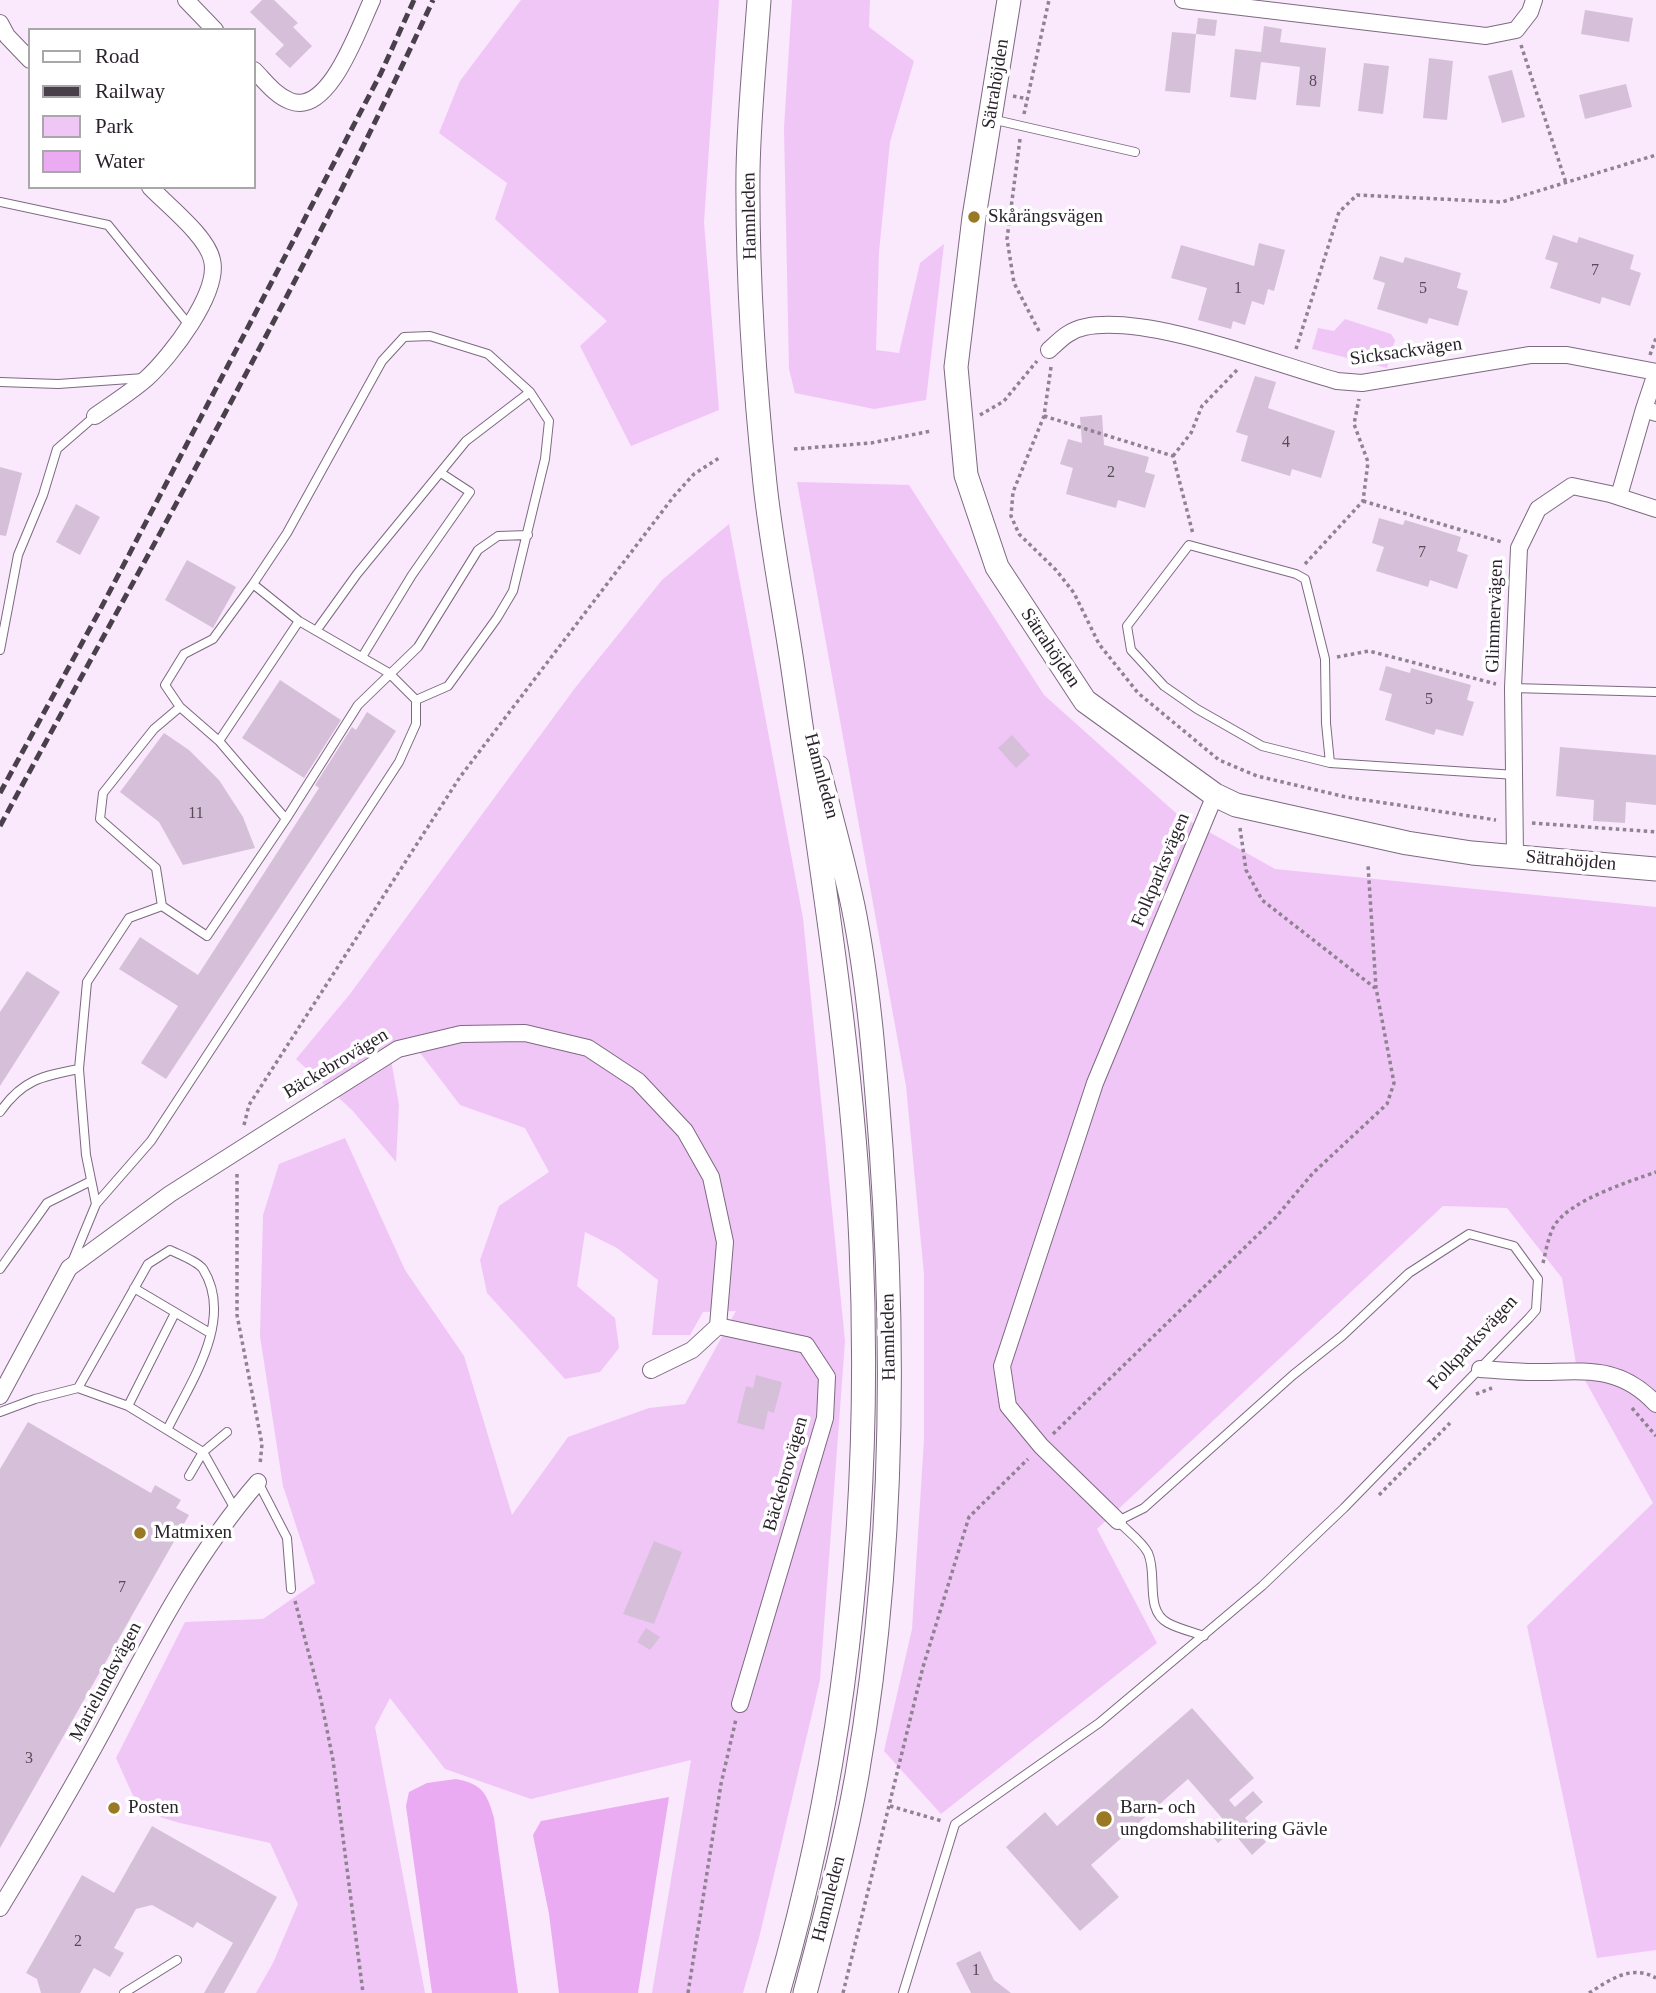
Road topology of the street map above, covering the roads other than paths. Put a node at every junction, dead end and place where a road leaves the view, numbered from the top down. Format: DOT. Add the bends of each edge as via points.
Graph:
graph roads {
  1 [pos="186,0"];
  2 [pos="372,0"];
  3 [pos="759,0"];
  4 [pos="1009,0"];
  5 [pos="1183,0"];
  6 [pos="1534,0"];
  7 [pos="1265,5"];
  8 [pos="0,23"];
  9 [pos="213,28"];
  10 [pos="28,58"];
  11 [pos="256,72"];
  12 [pos="991,119"];
  13 [pos="1135,152"];
  14 [pos="152,189"];
  15 [pos="0,202"];
  16 [pos="189,325"];
  17 [pos="1049,350"];
  18 [pos="1656,372"];
  19 [pos="147,378"];
  20 [pos="0,382"];
  21 [pos="530,392"];
  22 [pos="1650,411"];
  23 [pos="95,416"];
  24 [pos="441,473"];
  25 [pos="1619,496"];
  26 [pos="1656,509"];
  27 [pos="528,535"];
  28 [pos="253,584"];
  29 [pos="299,621"];
  30 [pos="316,631"];
  31 [pos="0,650"];
  32 [pos="362,657"];
  33 [pos="389,673"];
  34 [pos="795,682"];
  35 [pos="1513,688"];
  36 [pos="1656,692"];
  37 [pos="416,700"];
  38 [pos="180,707"];
  39 [pos="219,741"];
  40 [pos="1330,763"];
  41 [pos="1517,775"];
  42 [pos="1215,795"];
  43 [pos="286,819"];
  44 [pos="1515,856"];
  45 [pos="1656,869"];
  46 [pos="162,906"];
  47 [pos="79,1069"];
  48 [pos="0,1112"];
  49 [pos="91,1181"];
  50 [pos="96,1204"];
  51 [pos="69,1268"];
  52 [pos="0,1269"];
  53 [pos="134,1288"];
  54 [pos="175,1313"];
  55 [pos="718,1326"];
  56 [pos="211,1333"];
  57 [pos="1480,1369"];
  58 [pos="651,1370"];
  59 [pos="78,1388"];
  60 [pos="0,1396"];
  61 [pos="1656,1404"];
  62 [pos="128,1406"];
  63 [pos="0,1412"];
  64 [pos="168,1429"];
  65 [pos="227,1432"];
  66 [pos="203,1451"];
  67 [pos="189,1476"];
  68 [pos="258,1482"];
  69 [pos="235,1509"];
  70 [pos="1118,1521"];
  71 [pos="291,1589"];
  72 [pos="1204,1636"];
  73 [pos="740,1704"];
  74 [pos="0,1908"];
  75 [pos="789,1954"];
  76 [pos="177,1961"];
  77 [pos="124,1993"];
  78 [pos="771,1993"];
  79 [pos="778,1993"];
  80 [pos="805,1993"];
  81 [pos="904,1993"];
  1 -- 9 [label="street"];
  2 -- 11 [label="street" via="330,86 313,102 294,103 279,96"];
  3 -- 34 [label="main road, Hamnleden" via="748,169 754,369 765,488"];
  4 -- 12 [label="main road, Sätrahöjden"];
  5 -- 7 [label="street"];
  6 -- 7 [label="street" via="1516,30 1486,36"];
  8 -- 10 [label="street"];
  12 -- 13 [label="lane"];
  12 -- 42 [label="main road, Sätrahöjden" via="956,367 966,475 997,567 1085,701"];
  14 -- 16 [label="street" via="189,223 212,259 210,289"];
  15 -- 16 [label="lane" via="108,225"];
  16 -- 19 [label="street"];
  17 -- 18 [label="street, Sicksackvägen" via="1064,335 1083,327 1116,324 1156,329 1336,381 1362,383 1530,355 1567,355"];
  18 -- 22 [label="street, Sicksackvägen"];
  19 -- 20 [label="lane" via="58,384"];
  19 -- 23 [label="street"];
  21 -- 24 [label="lane" via="466,441"];
  21 -- 27 [label="lane" via="549,421"];
  21 -- 28 [label="lane" via="488,354 430,336 404,338 382,361 287,533"];
  22 -- 25 [label="street, Sicksackvägen"];
  23 -- 31 [label="lane" via="57,449 18,555"];
  24 -- 30 [label="lane" via="357,573"];
  24 -- 32 [label="lane" via="470,492"];
  25 -- 26 [label="street, Glimmervägen"];
  25 -- 35 [label="street, Glimmervägen" via="1572,486 1538,509 1519,548"];
  27 -- 33 [label="lane" via="498,536 478,550 418,647"];
  27 -- 37 [label="lane" via="513,591 497,618 448,686"];
  28 -- 29 [label="lane"];
  28 -- 38 [label="lane" via="213,639 184,654 165,685"];
  29 -- 30 [label="lane"];
  29 -- 39 [label="lane"];
  30 -- 32 [label="lane"];
  32 -- 33 [label="lane"];
  33 -- 37 [label="lane"];
  33 -- 43 [label="lane" via="358,705"];
  34 -- 75 [label="main road, Hamnleden" via="848,1078 861,1242 864,1366 862,1489 841,1709 814,1857"];
  34 -- 80 [label="main road, Hamnleden" via="857,934 879,1124 890,1362 888,1485 871,1686 857,1777"];
  35 -- 36 [label="lane"];
  35 -- 41 [label="street, Glimmervägen"];
  37 -- 50 [label="lane" via="416,724 398,762 151,1141"];
  38 -- 39 [label="lane"];
  38 -- 46 [label="lane" via="155,729 103,793 100,819 156,868"];
  39 -- 43 [label="lane"];
  40 -- 40 [label="lane" via="1262,746 1230,729 1164,686 1132,650 1127,626 1189,545 1305,579 1325,659"];
  40 -- 41 [label="lane"];
  41 -- 44 [label="street, Glimmervägen"];
  42 -- 44 [label="main road, Sätrahöjden" via="1236,805 1407,843"];
  42 -- 70 [label="street, Folkparksvägen" via="1095,1083 1002,1366 1008,1406 1041,1446"];
  43 -- 46 [label="lane" via="207,936"];
  44 -- 45 [label="main road, Sätrahöjden"];
  46 -- 47 [label="lane" via="129,918 88,982"];
  47 -- 48 [label="lane" via="43,1076 14,1092"];
  47 -- 49 [label="lane"];
  49 -- 50 [label="lane"];
  49 -- 52 [label="lane" via="47,1203"];
  50 -- 51 [label="lane"];
  51 -- 55 [label="street, Bäckebrovägen" via="170,1194 398,1049 461,1034 512,1033 588,1048 638,1081 685,1131 710,1177 725,1242"];
  51 -- 60 [label="street"];
  53 -- 54 [label="lane"];
  53 -- 56 [label="lane" via="148,1264 170,1250 202,1267 214,1294"];
  53 -- 59 [label="lane"];
  54 -- 56 [label="lane"];
  54 -- 62 [label="lane"];
  55 -- 58 [label="street" via="692,1350"];
  55 -- 73 [label="street, Bäckebrovägen" via="806,1345 827,1377 825,1418"];
  56 -- 64 [label="lane" via="205,1356"];
  57 -- 61 [label="street" via="1593,1371 1618,1376 1643,1390"];
  57 -- 70 [label="lane, Folkparksvägen" via="1536,1310 1538,1279 1514,1246 1469,1234 1409,1273 1144,1508"];
  57 -- 72 [label="lane, Folkparksvägen" via="1331,1520"];
  59 -- 62 [label="lane"];
  59 -- 63 [label="lane"];
  62 -- 64 [label="lane"];
  64 -- 66 [label="lane"];
  65 -- 66 [label="lane"];
  66 -- 67 [label="lane"];
  66 -- 69 [label="lane"];
  68 -- 69 [label="street, Marielundsvägen"];
  68 -- 71 [label="lane" via="287,1538"];
  69 -- 74 [label="street, Marielundsvägen" via="182,1586 67,1798"];
  70 -- 72 [label="lane, Folkparksvägen" via="1147,1552 1158,1612 1166,1622"];
  72 -- 81 [label="lane" via="1099,1723 955,1824"];
  75 -- 78 [label="main road, Hamnleden"];
  75 -- 79 [label="main road, Hamnleden"];
  76 -- 77 [label="lane"];
}
